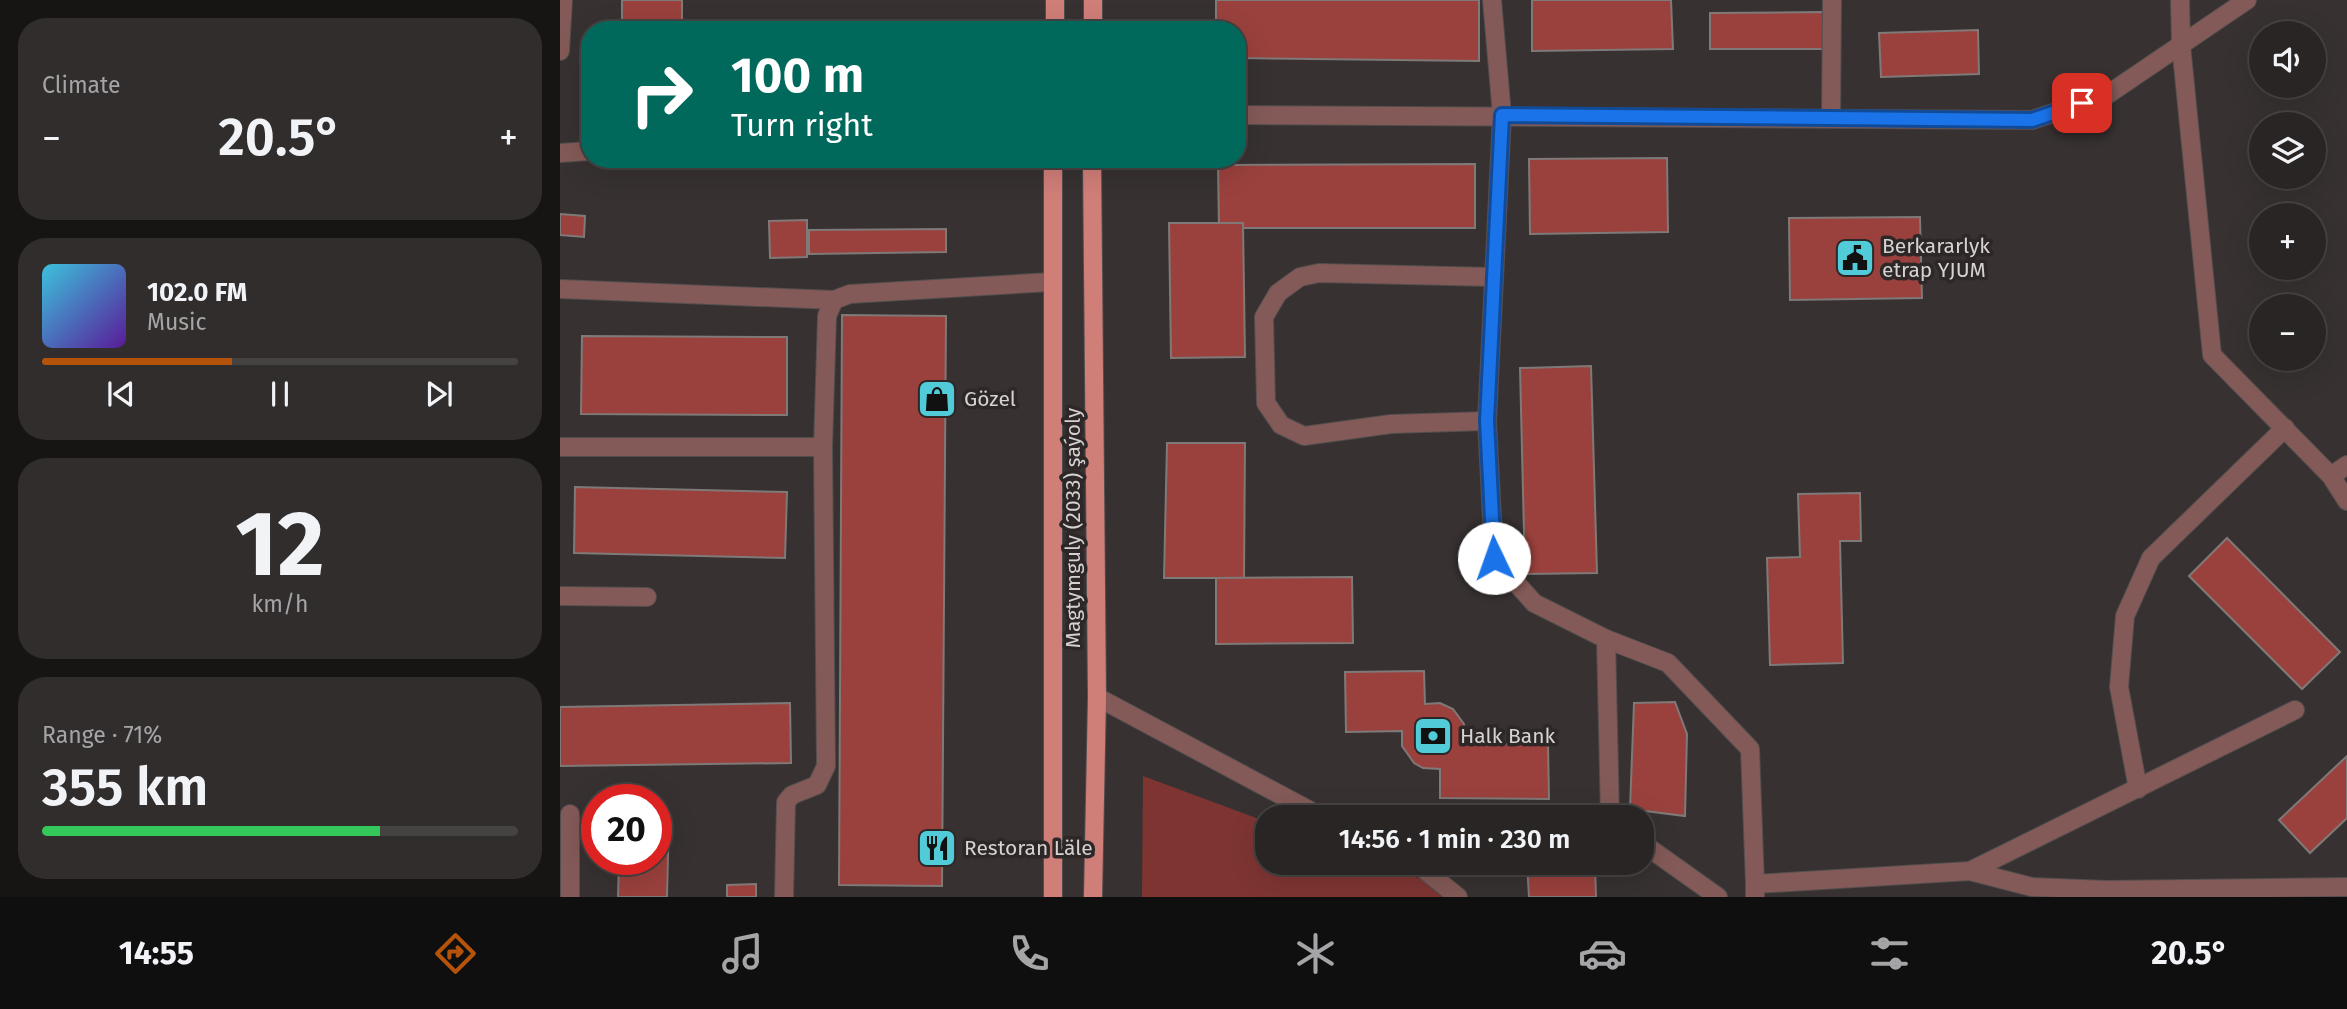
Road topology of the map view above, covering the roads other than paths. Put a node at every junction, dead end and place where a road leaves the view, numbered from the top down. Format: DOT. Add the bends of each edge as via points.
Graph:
graph roads {
  1 [pos="563,0"];
  2 [pos="1055,0"];
  3 [pos="1093,0"];
  4 [pos="1492,0"];
  5 [pos="1832,0"];
  6 [pos="2180,0"];
  7 [pos="2247,0"];
  8 [pos="1055,21"];
  9 [pos="1093,21"];
  10 [pos="2181,45"];
  11 [pos="560,51"];
  12 [pos="1246,115"];
  13 [pos="1502,115"];
  14 [pos="1831,118"];
  15 [pos="581,152"];
  16 [pos="560,153"];
  17 [pos="1053,168"];
  18 [pos="1092,168"];
  19 [pos="1494,278"];
  20 [pos="1051,282"];
  21 [pos="560,289"];
  22 [pos="834,300"];
  23 [pos="1487,421"];
  24 [pos="2285,428"];
  25 [pos="560,447"];
  26 [pos="824,447"];
  27 [pos="2347,465"];
  28 [pos="2331,476"];
  29 [pos="2347,500"];
  30 [pos="560,596"];
  31 [pos="647,597"];
  32 [pos="1606,639"];
  33 [pos="1097,697"];
  34 [pos="2295,710"];
  35 [pos="2138,789"];
  36 [pos="1300,805"];
  37 [pos="1610,805"];
  38 [pos="570,814"];
  39 [pos="1654,852"];
  40 [pos="1970,871"];
  41 [pos="1431,875"];
  42 [pos="2347,887"];
  43 [pos="1755,890"];
  44 [pos="570,897"];
  45 [pos="783,897"];
  46 [pos="1053,897"];
  47 [pos="1093,897"];
  48 [pos="1458,897"];
  49 [pos="1718,897"];
  1 -- 11 [label="street"];
  2 -- 8 [label="main road"];
  3 -- 9 [label="main road"];
  4 -- 13 [label="street"];
  5 -- 14 [label="street"];
  6 -- 10 [label="street"];
  7 -- 10 [label="street"];
  10 -- 14 [label="street" via="2107,95 2032,120"];
  10 -- 24 [label="street" via="2212,355"];
  12 -- 13 [label="street"];
  13 -- 14 [label="street"];
  13 -- 19 [label="street"];
  15 -- 16 [label="street"];
  17 -- 20 [label="main road, Magtymguly (2033) şaýoly"];
  18 -- 33 [label="main road, Magtymguly (2033) şaýoly"];
  19 -- 23 [label="street"];
  19 -- 23 [label="street" via="1320,272 1300,277 1278,292 1264,317 1266,403 1280,425 1304,436 1391,424"];
  20 -- 22 [label="street" via="850,294"];
  20 -- 46 [label="main road, Magtymguly (2033) şaýoly"];
  21 -- 22 [label="street"];
  22 -- 26 [label="street" via="827,316"];
  23 -- 32 [label="street" via="1494,558 1534,603"];
  24 -- 28 [label="street"];
  24 -- 35 [label="street" via="2151,558 2125,616 2119,687"];
  25 -- 26 [label="street"];
  26 -- 45 [label="street" via="826,766 817,785 792,794 786,802"];
  27 -- 28 [label="street"];
  28 -- 29 [label="street"];
  30 -- 31 [label="street"];
  32 -- 37 [label="street"];
  32 -- 43 [label="street" via="1668,663 1750,749"];
  33 -- 36 [label="street"];
  33 -- 47 [label="main road, Magtymguly (2033) şaýoly"];
  34 -- 35 [label="street"];
  35 -- 40 [label="street"];
  38 -- 44 [label="street"];
  39 -- 49 [label="street"];
  40 -- 42 [label="street" via="2044,888"];
  40 -- 43 [label="street"];
  41 -- 48 [label="street"];
}
